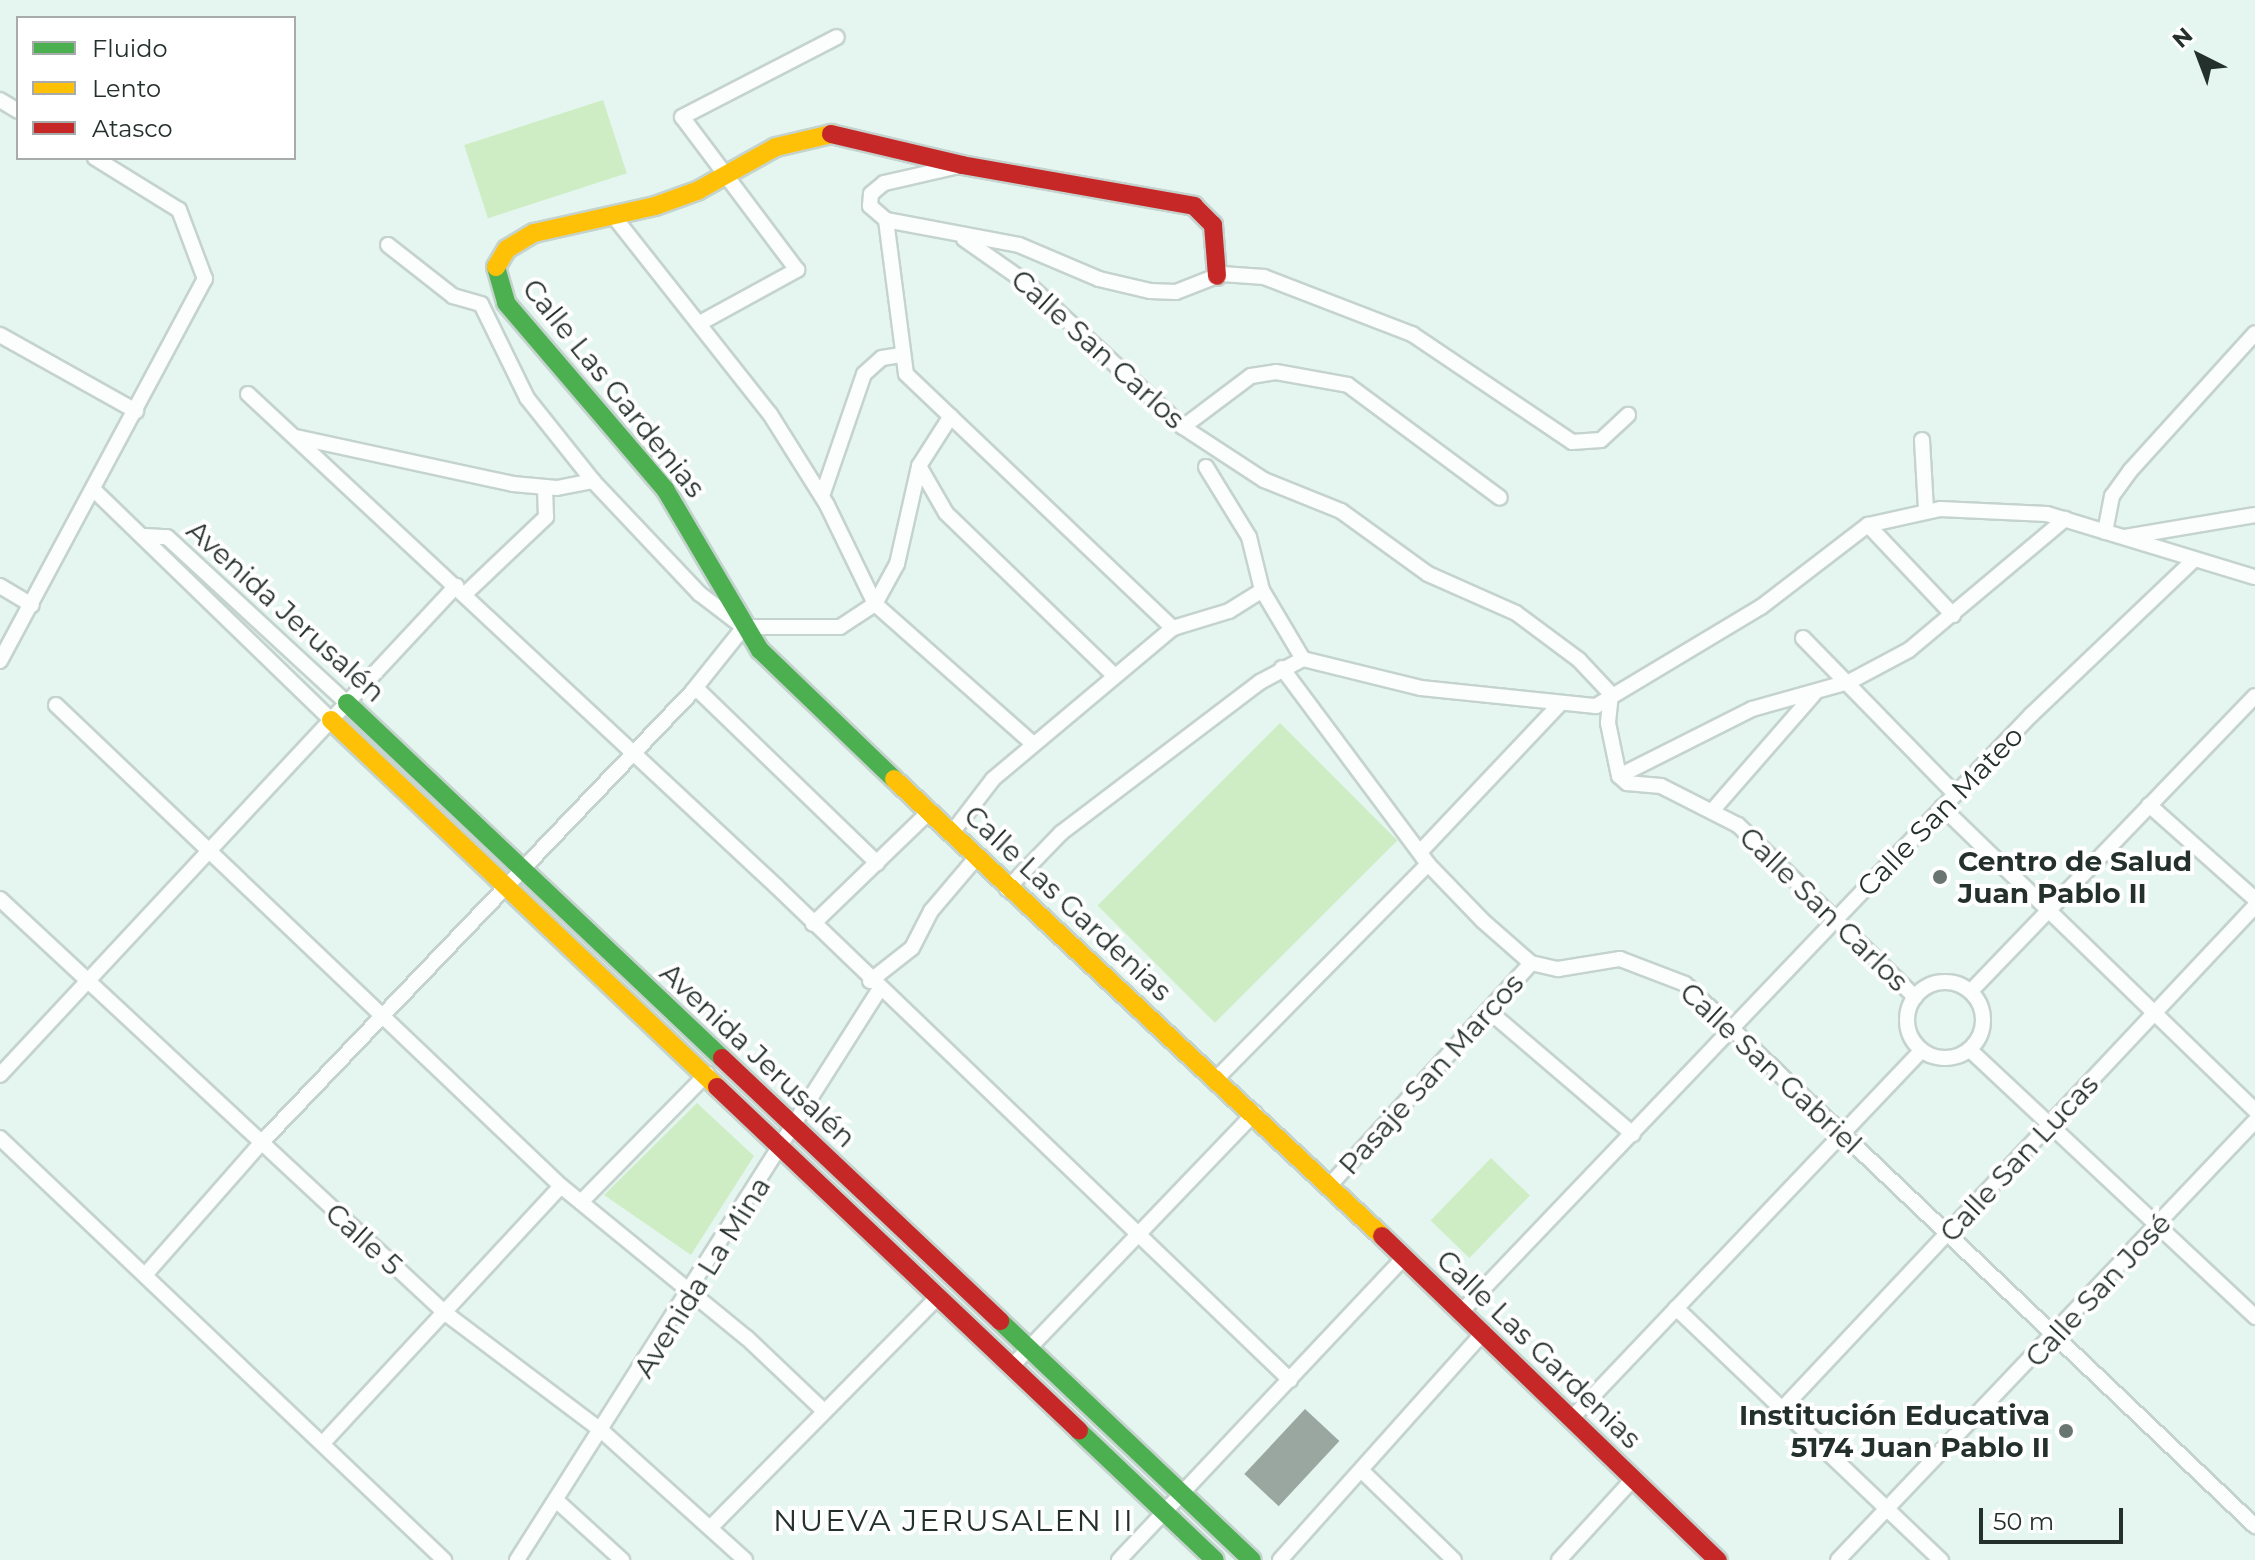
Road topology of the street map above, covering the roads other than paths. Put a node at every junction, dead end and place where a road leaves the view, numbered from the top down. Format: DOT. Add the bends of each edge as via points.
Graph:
graph roads {
  1 [pos="837,37"];
  2 [pos="98,160"];
  3 [pos="962,165"];
  4 [pos="722,175"];
  5 [pos="615,218"];
  6 [pos="886,220"];
  7 [pos="964,239"];
  8 [pos="388,245"];
  9 [pos="1217,276"];
  10 [pos="496,285"];
  11 [pos="481,304"];
  12 [pos="700,323"];
  13 [pos="2255,333"];
  14 [pos="0,335"];
  15 [pos="901,355"];
  16 [pos="248,394"];
  17 [pos="136,411"];
  18 [pos="1628,415"];
  19 [pos="951,416"];
  20 [pos="1183,427"];
  21 [pos="295,437"];
  22 [pos="1922,440"];
  23 [pos="919,466"];
  24 [pos="1206,467"];
  25 [pos="593,481"];
  26 [pos="545,487"];
  27 [pos="95,491"];
  28 [pos="822,496"];
  29 [pos="1500,498"];
  30 [pos="1926,510"];
  31 [pos="2255,515"];
  32 [pos="2065,519"];
  33 [pos="1868,525"];
  34 [pos="2105,532"];
  35 [pos="145,536"];
  36 [pos="2121,538"];
  37 [pos="2194,560"];
  38 [pos="2255,577"];
  39 [pos="0,586"];
  40 [pos="461,590"];
  41 [pos="1262,590"];
  42 [pos="875,604"];
  43 [pos="32,605"];
  44 [pos="1953,615"];
  45 [pos="744,627"];
  46 [pos="1173,628"];
  47 [pos="1803,638"];
  48 [pos="1303,659"];
  49 [pos="0,661"];
  50 [pos="1282,668"];
  51 [pos="1114,675"];
  52 [pos="1849,682"];
  53 [pos="696,688"];
  54 [pos="1611,694"];
  55 [pos="1814,694"];
  56 [pos="2255,696"];
  57 [pos="347,703"];
  58 [pos="1560,704"];
  59 [pos="56,705"];
  60 [pos="331,720"];
  61 [pos="1032,743"];
  62 [pos="632,753"];
  63 [pos="1619,776"];
  64 [pos="1955,794"];
  65 [pos="2149,805"];
  66 [pos="1942,807"];
  67 [pos="1712,811"];
  68 [pos="929,812"];
  69 [pos="951,834"];
  70 [pos="211,850"];
  71 [pos="976,858"];
  72 [pos="1424,858"];
  73 [pos="877,863"];
  74 [pos="521,869"];
  75 [pos="506,884"];
  76 [pos="1007,889"];
  77 [pos="0,899"];
  78 [pos="2255,899"];
  79 [pos="2255,906"];
  80 [pos="2047,910"];
  81 [pos="1839,917"];
  82 [pos="813,924"];
  83 [pos="1531,963"];
  84 [pos="88,981"];
  85 [pos="875,985"];
  86 [pos="1971,991"];
  87 [pos="1915,997"];
  88 [pos="1490,1012"];
  89 [pos="384,1014"];
  90 [pos="2154,1014"];
  91 [pos="1735,1028"];
  92 [pos="1970,1050"];
  93 [pos="1921,1051"];
  94 [pos="707,1074"];
  95 [pos="0,1075"];
  96 [pos="1218,1077"];
  97 [pos="2255,1110"];
  98 [pos="1255,1113"];
  99 [pos="2255,1121"];
  100 [pos="2050,1125"];
  101 [pos="796,1128"];
  102 [pos="1842,1132"];
  103 [pos="1633,1134"];
  104 [pos="0,1138"];
  105 [pos="260,1144"];
  106 [pos="784,1148"];
  107 [pos="1330,1185"];
  108 [pos="561,1186"];
  109 [pos="581,1202"];
  110 [pos="2158,1225"];
  111 [pos="1947,1234"];
  112 [pos="1138,1235"];
  113 [pos="1405,1257"];
  114 [pos="145,1275"];
  115 [pos="693,1291"];
  116 [pos="938,1297"];
  117 [pos="1676,1308"];
  118 [pos="1462,1311"];
  119 [pos="444,1312"];
  120 [pos="2255,1317"];
  121 [pos="1483,1333"];
  122 [pos="2054,1338"];
  123 [pos="1028,1350"];
  124 [pos="1011,1367"];
  125 [pos="1290,1380"];
  126 [pos="1782,1409"];
  127 [pos="824,1411"];
  128 [pos="1570,1420"];
  129 [pos="603,1432"];
  130 [pos="323,1443"];
  131 [pos="1362,1471"];
  132 [pos="1633,1479"];
  133 [pos="1181,1496"];
  134 [pos="557,1501"];
  135 [pos="1887,1509"];
  136 [pos="1164,1513"];
  137 [pos="2255,1526"];
  138 [pos="711,1527"];
  139 [pos="444,1560"];
  140 [pos="517,1560"];
  141 [pos="622,1560"];
  142 [pos="745,1560"];
  143 [pos="1119,1560"];
  144 [pos="1215,1560"];
  145 [pos="1252,1560"];
  146 [pos="1280,1560"];
  147 [pos="1454,1560"];
  148 [pos="1559,1560"];
  149 [pos="1718,1560"];
  150 [pos="1838,1560"];
  151 [pos="1941,1560"];
  1 -- 4 [label="street" via="682,117"];
  2 -- 17 [label="street" via="179,210 205,279"];
  3 -- 4 [label="street" via="840,132 776,147"];
  3 -- 6 [label="street" via="884,183 871,194 870,206"];
  3 -- 9 [label="street" via="1194,206 1213,225"];
  4 -- 5 [label="street" via="697,191"];
  4 -- 12 [label="street" via="797,270"];
  5 -- 10 [label="street, Calle Las Gardenias" via="534,233 496,260"];
  5 -- 12 [label="street"];
  6 -- 7 [label="street"];
  6 -- 15 [label="street"];
  7 -- 9 [label="street" via="1019,245 1099,279 1150,291 1176,292"];
  7 -- 20 [label="street, Calle San Carlos" via="1028,284"];
  8 -- 11 [label="street" via="453,296"];
  9 -- 18 [label="street" via="1242,271 1264,277 1412,334 1572,442 1601,440"];
  10 -- 11 [label="street"];
  10 -- 45 [label="street, Calle Las Gardenias" via="665,489"];
  11 -- 25 [label="street" via="527,398"];
  12 -- 28 [label="street" via="770,414"];
  13 -- 34 [label="street" via="2130,471 2112,496"];
  14 -- 17 [label="street"];
  15 -- 19 [label="street" via="906,374"];
  15 -- 28 [label="street" via="882,358 864,374"];
  16 -- 21 [label="street"];
  17 -- 27 [label="street"];
  19 -- 23 [label="street"];
  19 -- 46 [label="street"];
  20 -- 29 [label="street" via="1251,376 1276,372 1348,385"];
  20 -- 54 [label="street, Calle San Carlos" via="1264,480 1341,511 1428,574 1516,613 1599,677"];
  21 -- 26 [label="street"];
  21 -- 40 [label="street"];
  22 -- 30 [label="street"];
  23 -- 42 [label="street" via="897,564"];
  23 -- 51 [label="street" via="946,513"];
  24 -- 41 [label="street" via="1249,537"];
  25 -- 26 [label="street"];
  25 -- 45 [label="street" via="700,594"];
  26 -- 40 [label="street" via="546,517"];
  27 -- 35 [label="street"];
  27 -- 43 [label="street"];
  28 -- 42 [label="street"];
  30 -- 32 [label="street" via="2012,510"];
  30 -- 33 [label="street"];
  31 -- 36 [label="street"];
  32 -- 34 [label="street"];
  32 -- 44 [label="street"];
  33 -- 44 [label="street"];
  33 -- 54 [label="street" via="1761,607"];
  34 -- 36 [label="street"];
  35 -- 57 [label="street, Avenida Jerusalén" via="167,537"];
  35 -- 60 [label="street, Avenida Jerusalén" via="153,553"];
  36 -- 37 [label="street"];
  37 -- 38 [label="street"];
  37 -- 64 [label="street, Calle San Mateo"];
  39 -- 43 [label="street"];
  40 -- 57 [label="street"];
  40 -- 62 [label="street"];
  41 -- 46 [label="street" via="1229,611"];
  41 -- 48 [label="street"];
  42 -- 45 [label="street" via="840,627"];
  42 -- 61 [label="street"];
  43 -- 49 [label="street"];
  44 -- 52 [label="street" via="1909,650"];
  45 -- 53 [label="street"];
  45 -- 68 [label="street, Calle Las Gardenias" via="782,673"];
  46 -- 51 [label="street"];
  47 -- 52 [label="street"];
  48 -- 50 [label="street"];
  48 -- 58 [label="street" via="1421,688"];
  50 -- 72 [label="street"];
  50 -- 76 [label="street" via="1061,833"];
  51 -- 61 [label="street"];
  52 -- 55 [label="street"];
  52 -- 64 [label="street"];
  53 -- 62 [label="street"];
  53 -- 73 [label="street"];
  54 -- 58 [label="street" via="1596,706"];
  54 -- 63 [label="street" via="1608,723"];
  55 -- 63 [label="street" via="1752,709"];
  55 -- 67 [label="street"];
  56 -- 65 [label="street"];
  57 -- 60 [label="street"];
  57 -- 74 [label="street, Avenida Jerusalén"];
  58 -- 72 [label="street"];
  59 -- 70 [label="street"];
  60 -- 70 [label="street"];
  60 -- 75 [label="street, Avenida Jerusalén"];
  61 -- 69 [label="street" via="969,803"];
  62 -- 74 [label="street"];
  62 -- 82 [label="street"];
  63 -- 67 [label="street, Calle San Carlos" via="1627,783 1661,786"];
  64 -- 66 [label="street, Calle San Mateo"];
  65 -- 78 [label="street"];
  65 -- 80 [label="street"];
  66 -- 80 [label="street"];
  66 -- 81 [label="street, Calle San Mateo"];
  67 -- 81 [label="street, Calle San Carlos" via="1756,839"];
  68 -- 69 [label="street, Calle Las Gardenias"];
  68 -- 73 [label="street"];
  69 -- 71 [label="street, Calle Las Gardenias"];
  70 -- 84 [label="street"];
  70 -- 89 [label="street"];
  71 -- 76 [label="street, Calle Las Gardenias"];
  71 -- 85 [label="street" via="931,911 912,948"];
  72 -- 83 [label="street"];
  72 -- 96 [label="street"];
  73 -- 82 [label="street"];
  74 -- 75 [label="street"];
  74 -- 101 [label="street, Avenida Jerusalén"];
  75 -- 89 [label="street"];
  75 -- 94 [label="street, Avenida Jerusalén"];
  76 -- 96 [label="street, Calle Las Gardenias"];
  77 -- 84 [label="street, Calle 5"];
  79 -- 90 [label="street, Calle San Lucas"];
  80 -- 86 [label="street"];
  80 -- 90 [label="street"];
  81 -- 87 [label="street, Calle San Carlos"];
  81 -- 91 [label="street, Calle San Mateo"];
  82 -- 85 [label="street"];
  83 -- 88 [label="street, Pasaje San Marcos"];
  83 -- 91 [label="street, Calle San Gabriel" via="1558,969 1620,959 1649,967 1685,984"];
  84 -- 95 [label="street"];
  84 -- 105 [label="street, Calle 5"];
  85 -- 101 [label="street, Avenida La Mina"];
  85 -- 112 [label="street"];
  86 -- 87 [label="street" via="1942,982"];
  86 -- 92 [label="street" via="1983,1027"];
  87 -- 93 [label="street" via="1907,1025"];
  88 -- 103 [label="street"];
  88 -- 107 [label="street, Pasaje San Marcos"];
  89 -- 105 [label="street"];
  89 -- 108 [label="street"];
  90 -- 97 [label="street"];
  90 -- 100 [label="street, Calle San Lucas"];
  91 -- 102 [label="street, Calle San Gabriel"];
  91 -- 103 [label="street, Calle San Mateo"];
  92 -- 93 [label="street" via="1946,1059"];
  92 -- 100 [label="street"];
  93 -- 102 [label="street"];
  94 -- 106 [label="street, Avenida Jerusalén"];
  94 -- 109 [label="street"];
  96 -- 98 [label="street, Calle Las Gardenias"];
  98 -- 107 [label="street, Calle Las Gardenias"];
  98 -- 112 [label="street"];
  99 -- 110 [label="street, Calle San José"];
  100 -- 110 [label="street"];
  100 -- 111 [label="street, Calle San Lucas"];
  101 -- 106 [label="street, Avenida La Mina"];
  101 -- 123 [label="street, Avenida Jerusalén"];
  102 -- 111 [label="street, Calle San Gabriel"];
  102 -- 117 [label="street"];
  103 -- 118 [label="street, Calle San Mateo"];
  104 -- 114 [label="street"];
  105 -- 114 [label="street"];
  105 -- 119 [label="street, Calle 5"];
  106 -- 115 [label="street, Avenida La Mina"];
  106 -- 116 [label="street, Avenida Jerusalén"];
  107 -- 113 [label="street, Calle Las Gardenias"];
  108 -- 109 [label="street"];
  108 -- 119 [label="street"];
  109 -- 115 [label="street"];
  110 -- 120 [label="street"];
  110 -- 122 [label="street, Calle San José"];
  111 -- 122 [label="street, Calle San Gabriel"];
  111 -- 126 [label="street, Calle San Lucas"];
  112 -- 123 [label="street"];
  112 -- 125 [label="street"];
  113 -- 118 [label="street, Calle Las Gardenias"];
  113 -- 125 [label="street"];
  114 -- 130 [label="street"];
  115 -- 127 [label="street"];
  115 -- 129 [label="street, Avenida La Mina"];
  116 -- 124 [label="street, Avenida Jerusalén"];
  116 -- 127 [label="street"];
  117 -- 126 [label="street"];
  117 -- 128 [label="street"];
  118 -- 121 [label="street, Calle Las Gardenias"];
  119 -- 129 [label="street, Calle 5"];
  119 -- 130 [label="street"];
  121 -- 128 [label="street, Calle Las Gardenias"];
  121 -- 131 [label="street"];
  122 -- 135 [label="street, Calle San José"];
  122 -- 137 [label="street, Calle San Gabriel"];
  123 -- 124 [label="street"];
  123 -- 133 [label="street, Avenida Jerusalén"];
  124 -- 136 [label="street, Avenida Jerusalén"];
  125 -- 133 [label="street"];
  126 -- 135 [label="street"];
  127 -- 138 [label="street"];
  128 -- 132 [label="street, Calle Las Gardenias"];
  129 -- 134 [label="street, Avenida La Mina"];
  129 -- 138 [label="street, Calle 5"];
  130 -- 139 [label="street"];
  131 -- 146 [label="street"];
  131 -- 147 [label="street"];
  132 -- 148 [label="street"];
  132 -- 149 [label="street, Calle Las Gardenias"];
  133 -- 136 [label="street"];
  133 -- 145 [label="street, Avenida Jerusalén"];
  134 -- 140 [label="street, Avenida La Mina"];
  134 -- 141 [label="street"];
  135 -- 150 [label="street, Calle San José"];
  135 -- 151 [label="street"];
  136 -- 143 [label="street"];
  136 -- 144 [label="street, Avenida Jerusalén"];
  138 -- 142 [label="street, Calle 5"];
}
